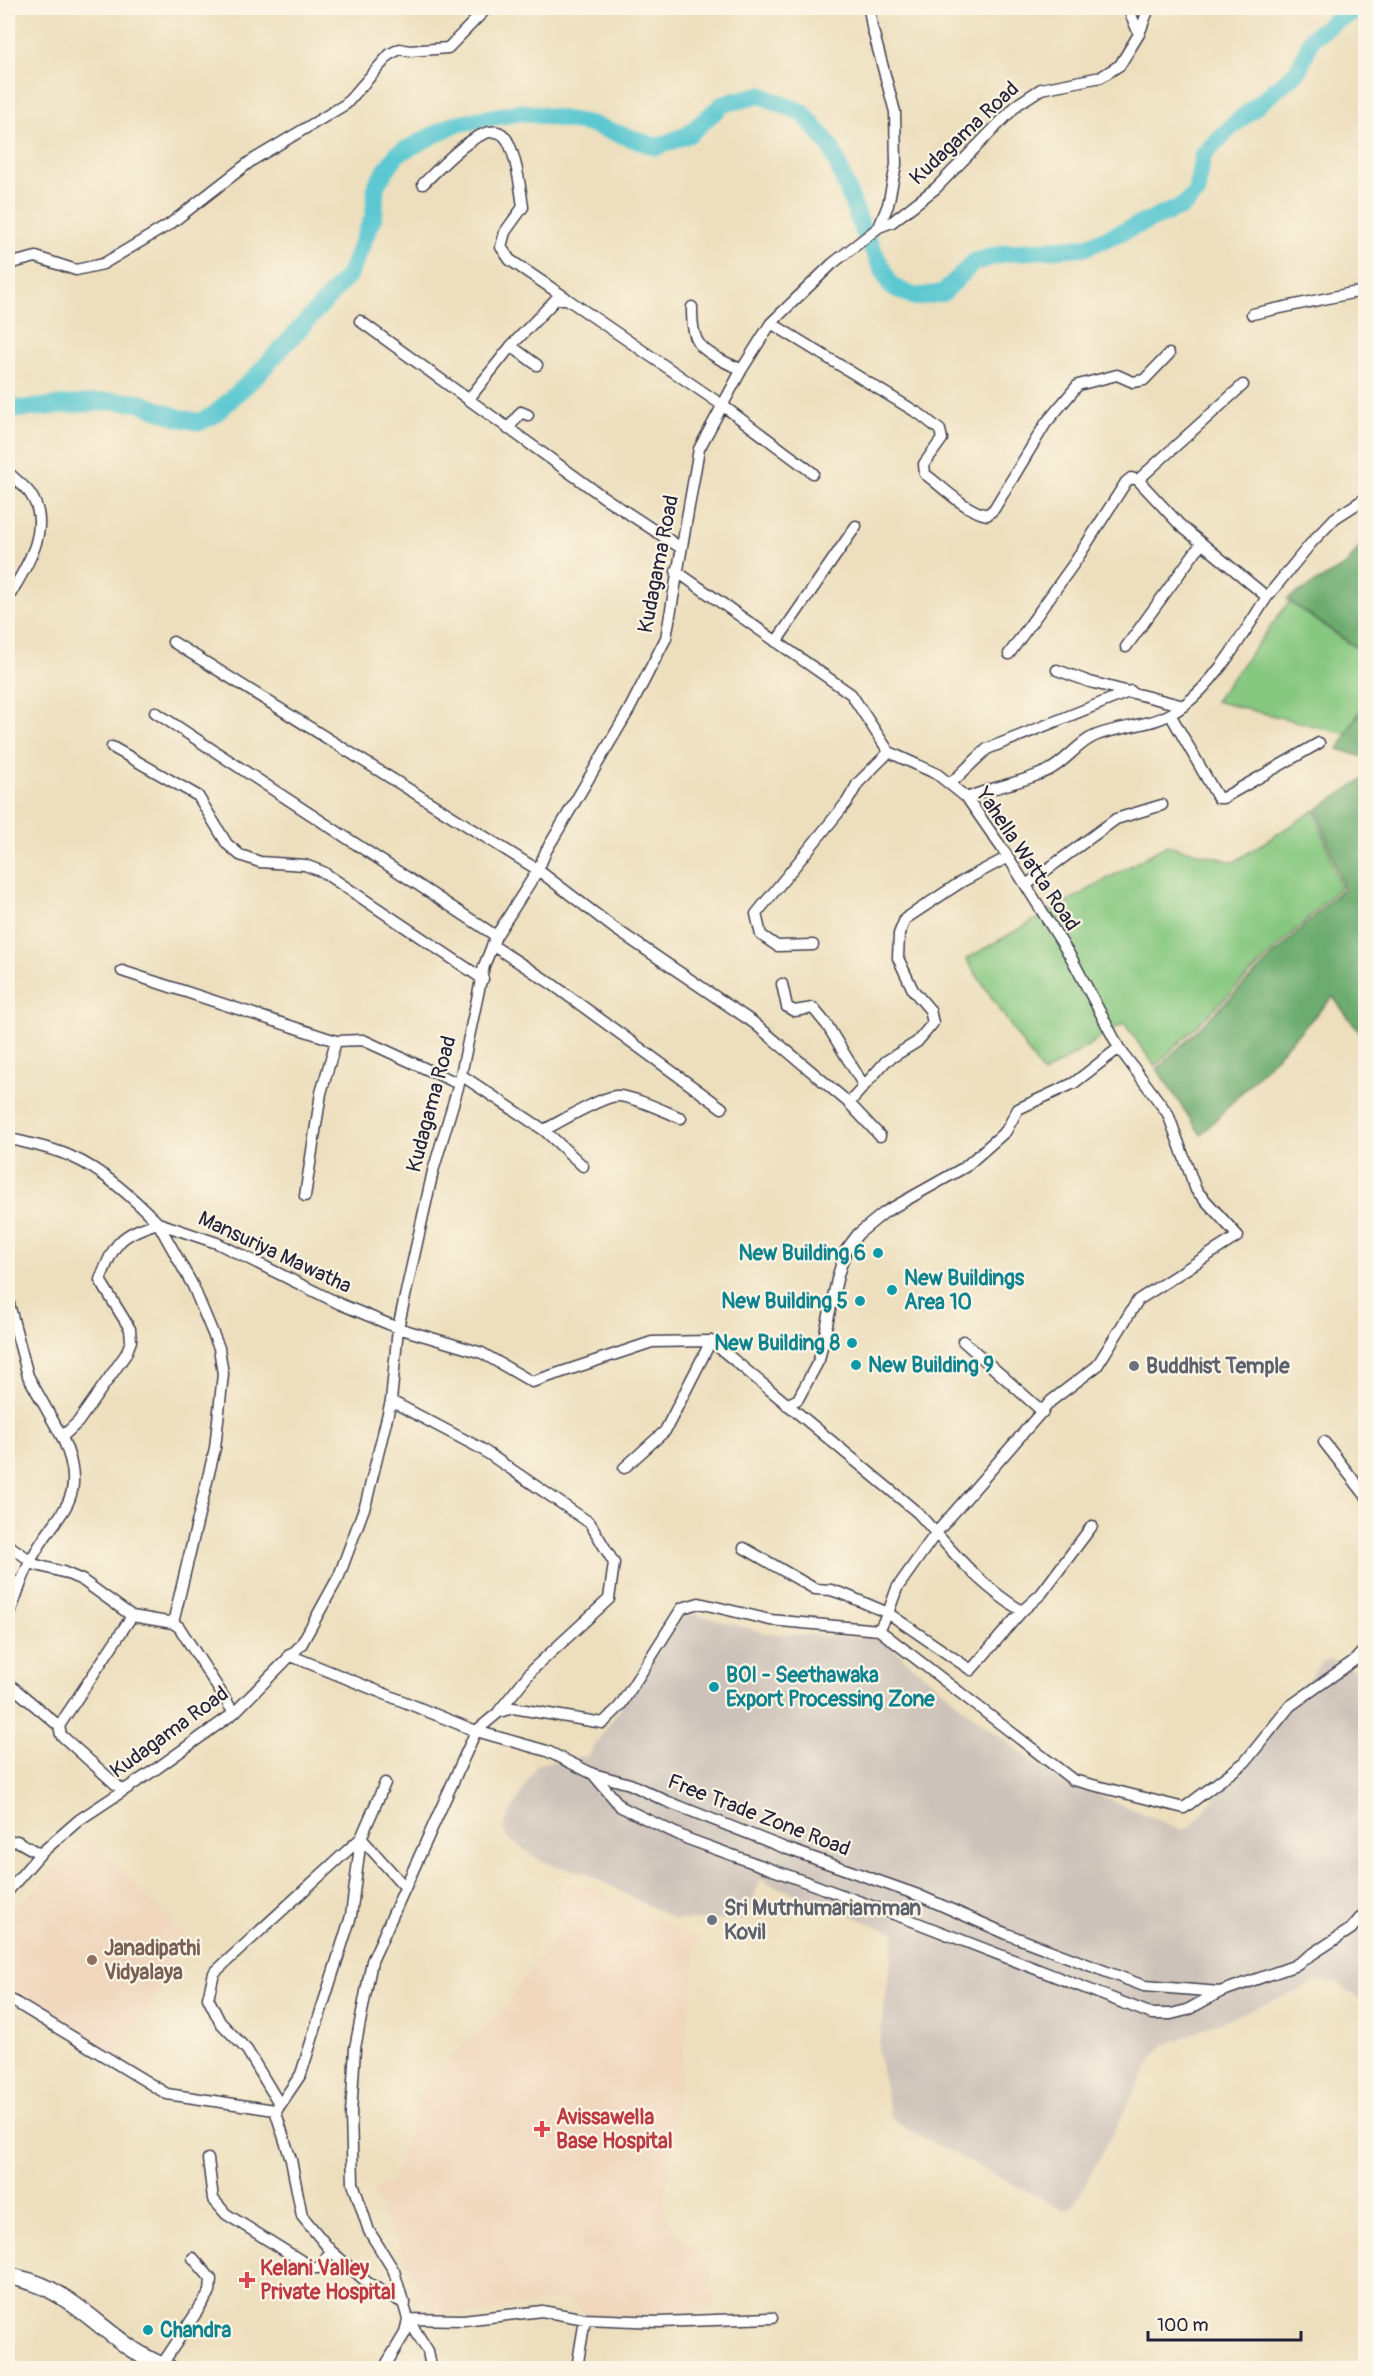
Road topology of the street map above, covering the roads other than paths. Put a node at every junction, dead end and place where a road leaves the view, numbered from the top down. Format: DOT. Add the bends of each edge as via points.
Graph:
graph roads {
  1 [pos="487,8"];
  2 [pos="869,8"];
  3 [pos="1128,8"];
  4 [pos="1149,8"];
  5 [pos="1140,34"];
  6 [pos="423,184"];
  7 [pos="879,227"];
  8 [pos="8,264"];
  9 [pos="1365,292"];
  10 [pos="567,299"];
  11 [pos="692,307"];
  12 [pos="1252,314"];
  13 [pos="360,321"];
  14 [pos="771,323"];
  15 [pos="512,346"];
  16 [pos="1169,354"];
  17 [pos="537,365"];
  18 [pos="742,369"];
  19 [pos="1243,385"];
  20 [pos="468,400"];
  21 [pos="722,405"];
  22 [pos="528,415"];
  23 [pos="508,429"];
  24 [pos="813,473"];
  25 [pos="11,475"];
  26 [pos="1138,480"];
  27 [pos="1365,498"];
  28 [pos="856,526"];
  29 [pos="1201,544"];
  30 [pos="681,548"];
  31 [pos="676,570"];
  32 [pos="1267,597"];
  33 [pos="8,598"];
  34 [pos="172,642"];
  35 [pos="776,642"];
  36 [pos="1126,647"];
  37 [pos="1009,654"];
  38 [pos="1057,670"];
  39 [pos="1131,692"];
  40 [pos="1184,706"];
  41 [pos="155,712"];
  42 [pos="1170,714"];
  43 [pos="1319,743"];
  44 [pos="112,747"];
  45 [pos="889,752"];
  46 [pos="950,784"];
  47 [pos="966,798"];
  48 [pos="1162,805"];
  49 [pos="1008,857"];
  50 [pos="538,870"];
  51 [pos="1026,885"];
  52 [pos="494,941"];
  53 [pos="813,945"];
  54 [pos="122,972"];
  55 [pos="483,979"];
  56 [pos="782,984"];
  57 [pos="336,1041"];
  58 [pos="1119,1048"];
  59 [pos="460,1079"];
  60 [pos="864,1086"];
  61 [pos="849,1103"];
  62 [pos="722,1108"];
  63 [pos="681,1118"];
  64 [pos="544,1130"];
  65 [pos="880,1136"];
  66 [pos="8,1138"];
  67 [pos="583,1166"];
  68 [pos="305,1196"];
  69 [pos="158,1223"];
  70 [pos="9,1304"];
  71 [pos="398,1328"];
  72 [pos="711,1341"];
  73 [pos="963,1341"];
  74 [pos="392,1401"];
  75 [pos="787,1405"];
  76 [pos="1043,1412"];
  77 [pos="62,1437"];
  78 [pos="1324,1442"];
  79 [pos="624,1468"];
  80 [pos="1365,1496"];
  81 [pos="1092,1526"];
  82 [pos="936,1533"];
  83 [pos="8,1545"];
  84 [pos="744,1548"];
  85 [pos="30,1561"];
  86 [pos="8,1581"];
  87 [pos="21,1583"];
  88 [pos="1022,1611"];
  89 [pos="888,1613"];
  90 [pos="132,1616"];
  91 [pos="8,1618"];
  92 [pos="173,1623"];
  93 [pos="879,1630"];
  94 [pos="1365,1648"];
  95 [pos="289,1655"];
  96 [pos="8,1683"];
  97 [pos="499,1712"];
  98 [pos="234,1713"];
  99 [pos="59,1726"];
  100 [pos="476,1731"];
  101 [pos="593,1774"];
  102 [pos="385,1783"];
  103 [pos="122,1790"];
  104 [pos="362,1838"];
  105 [pos="8,1842"];
  106 [pos="40,1854"];
  107 [pos="405,1887"];
  108 [pos="8,1891"];
  109 [pos="1365,1911"];
  110 [pos="1220,1992"];
  111 [pos="8,1998"];
  112 [pos="278,2108"];
  113 [pos="208,2159"];
  114 [pos="331,2251"];
  115 [pos="193,2258"];
  116 [pos="8,2276"];
  117 [pos="405,2304"];
  118 [pos="772,2318"];
  119 [pos="408,2319"];
  120 [pos="585,2319"];
  121 [pos="165,2367"];
  122 [pos="384,2368"];
  123 [pos="431,2368"];
  124 [pos="577,2368"];
  1 -- 8 [label="street" via="448,48 400,49 390,54 346,104 251,161 170,224 103,264 76,270 36,258"];
  2 -- 7 [label="street" via="896,112 896,165"];
  3 -- 5 [label="street"];
  4 -- 5 [label="street, Kudagama Road"];
  5 -- 7 [label="street, Kudagama Road" via="1120,65 1101,77 1041,89 1018,104 936,188 892,222"];
  6 -- 10 [label="street" via="470,140 484,133 503,134 510,145 523,207 505,232 501,247 510,260"];
  7 -- 14 [label="street, Kudagama Road" via="832,264"];
  9 -- 12 [label="street"];
  10 -- 15 [label="street" via="556,299"];
  10 -- 21 [label="street"];
  11 -- 18 [label="street" via="692,324 699,344"];
  13 -- 20 [label="street"];
  14 -- 16 [label="street" via="940,430 942,439 924,464 925,474 966,505 987,515 1046,423 1078,385 1117,375 1133,382 1144,381"];
  14 -- 18 [label="street, Kudagama Road"];
  15 -- 17 [label="street"];
  15 -- 20 [label="street"];
  18 -- 21 [label="street, Kudagama Road"];
  19 -- 26 [label="street"];
  20 -- 23 [label="street"];
  21 -- 24 [label="street"];
  21 -- 30 [label="street, Kudagama Road" via="699,449"];
  22 -- 23 [label="street" via="521,412"];
  23 -- 30 [label="street"];
  25 -- 33 [label="street" via="31,494 40,515 28,565"];
  26 -- 29 [label="street"];
  26 -- 37 [label="street" via="1131,478 1126,482"];
  27 -- 32 [label="street" via="1335,518"];
  28 -- 35 [label="street"];
  29 -- 32 [label="street"];
  29 -- 36 [label="street"];
  30 -- 31 [label="street, Kudagama Road"];
  31 -- 35 [label="street"];
  31 -- 50 [label="street, Kudagama Road" via="666,638"];
  32 -- 40 [label="street" via="1210,679"];
  34 -- 50 [label="street"];
  35 -- 45 [label="street" via="851,694"];
  38 -- 39 [label="street"];
  39 -- 40 [label="street"];
  39 -- 46 [label="street" via="987,749"];
  40 -- 42 [label="street"];
  41 -- 52 [label="street"];
  42 -- 43 [label="street" via="1218,798"];
  42 -- 47 [label="street" via="1159,721 1097,735 1051,769"];
  44 -- 55 [label="street" via="198,796 228,844 240,855 260,862 305,865 323,872"];
  45 -- 46 [label="street, Yahella Watta Road"];
  45 -- 53 [label="street" via="858,783 756,914 761,935 777,946"];
  46 -- 47 [label="street, Yahella Watta Road"];
  47 -- 49 [label="street, Yahella Watta Road"];
  48 -- 51 [label="street" via="1116,819"];
  49 -- 51 [label="street, Yahella Watta Road"];
  49 -- 60 [label="street" via="905,919 899,934 898,958 913,990 930,1010 933,1023 917,1042 886,1061"];
  50 -- 52 [label="street, Kudagama Road"];
  50 -- 61 [label="street" via="614,928 754,1023"];
  51 -- 58 [label="street, Yahella Watta Road" via="1072,959"];
  52 -- 55 [label="street, Kudagama Road"];
  52 -- 62 [label="street"];
  54 -- 57 [label="street"];
  55 -- 59 [label="street, Kudagama Road"];
  56 -- 60 [label="street" via="787,1007 794,1011 813,1008"];
  57 -- 59 [label="street" via="363,1040"];
  57 -- 68 [label="street" via="321,1093"];
  58 -- 75 [label="street" via="1074,1083 1018,1109 1006,1131 965,1167 885,1212 858,1234 846,1250 838,1275 819,1360 798,1399"];
  58 -- 76 [label="street, Yahella Watta Road" via="1168,1114 1196,1190 1238,1236 1138,1300 1097,1366 1051,1401"];
  59 -- 64 [label="street"];
  59 -- 71 [label="street, Kudagama Road" via="433,1171"];
  60 -- 61 [label="street"];
  61 -- 65 [label="street"];
  63 -- 64 [label="street" via="616,1096"];
  64 -- 67 [label="street"];
  66 -- 69 [label="street" via="69,1155 93,1168"];
  69 -- 71 [label="street, Mansuriya Mawatha" via="217,1243"];
  69 -- 77 [label="street" via="125,1236 114,1247 100,1280 130,1329 131,1341 78,1422"];
  69 -- 92 [label="street, Mansuriya Mawatha" via="193,1286 219,1348 223,1374 215,1448"];
  70 -- 77 [label="street" via="28,1376"];
  71 -- 72 [label="street, Mansuriya Mawatha" via="482,1353 532,1382 652,1342"];
  71 -- 74 [label="street, Kudagama Road"];
  72 -- 75 [label="street"];
  72 -- 79 [label="street" via="665,1431"];
  73 -- 76 [label="street"];
  74 -- 95 [label="street, Kudagama Road" via="366,1503 339,1576 301,1645"];
  74 -- 97 [label="street" via="480,1448 590,1523 614,1563 609,1599 533,1669"];
  75 -- 82 [label="street" via="918,1512"];
  76 -- 82 [label="street"];
  77 -- 85 [label="street" via="72,1459 72,1494"];
  78 -- 80 [label="street"];
  81 -- 88 [label="street" via="1041,1594"];
  82 -- 88 [label="street" via="971,1573"];
  82 -- 89 [label="street" via="897,1588"];
  83 -- 85 [label="street"];
  84 -- 89 [label="street" via="815,1589 831,1590"];
  85 -- 87 [label="street"];
  85 -- 90 [label="street" via="82,1580"];
  86 -- 87 [label="street"];
  87 -- 91 [label="street"];
  88 -- 89 [label="street" via="970,1670"];
  89 -- 93 [label="street"];
  90 -- 92 [label="street"];
  90 -- 99 [label="street"];
  92 -- 98 [label="street"];
  93 -- 94 [label="street" via="1072,1780 1184,1808 1245,1762 1290,1706 1355,1660"];
  93 -- 97 [label="street" via="770,1620 699,1603 682,1608 620,1706 603,1723 513,1708"];
  95 -- 98 [label="street, Kudagama Road"];
  95 -- 100 [label="street, Free Trade Zone Road"];
  96 -- 99 [label="street"];
  97 -- 100 [label="street"];
  98 -- 103 [label="street, Kudagama Road"];
  99 -- 103 [label="street" via="62,1735"];
  100 -- 101 [label="street, Free Trade Zone Road" via="547,1751"];
  100 -- 107 [label="street"];
  101 -- 110 [label="street, Free Trade Zone Road" via="630,1784 677,1806 918,1895 1144,1986"];
  101 -- 110 [label="street, Free Trade Zone Road" via="621,1807 688,1839 1152,2013 1187,2010"];
  102 -- 104 [label="street"];
  103 -- 106 [label="street, Kudagama Road"];
  104 -- 107 [label="street"];
  104 -- 112 [label="street" via="351,1916 301,2074"];
  104 -- 112 [label="street" via="214,1972 208,1998 220,2022 247,2050"];
  105 -- 106 [label="street" via="16,1841"];
  106 -- 108 [label="street, Kudagama Road"];
  107 -- 117 [label="street" via="372,1961 355,2048 351,2114 353,2182 369,2231 394,2271"];
  109 -- 110 [label="street, Free Trade Zone Road" via="1352,1929 1294,1966"];
  111 -- 112 [label="street" via="167,2094"];
  112 -- 114 [label="street" via="302,2216"];
  113 -- 114 [label="street" via="213,2199 226,2214 313,2268 318,2268"];
  114 -- 117 [label="street" via="368,2283"];
  115 -- 121 [label="street" via="211,2279 210,2292"];
  116 -- 121 [label="highway" via="56,2292 143,2356"];
  117 -- 119 [label="street"];
  118 -- 120 [label="street" via="659,2322"];
  119 -- 120 [label="street" via="463,2320 542,2311"];
  119 -- 122 [label="street" via="405,2333"];
  119 -- 123 [label="street" via="428,2351"];
  120 -- 124 [label="street"];
}
